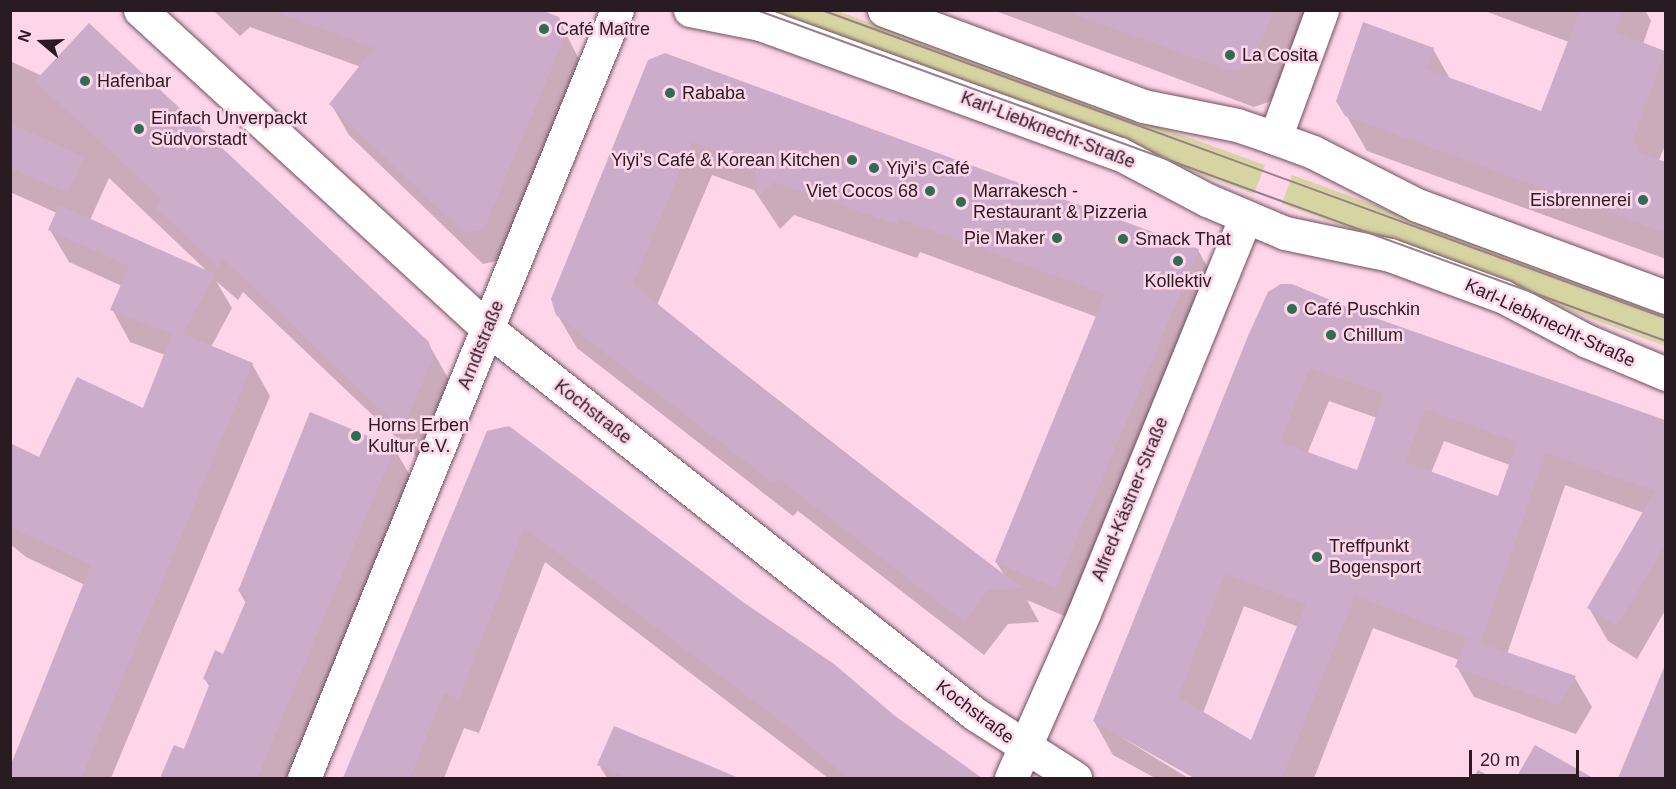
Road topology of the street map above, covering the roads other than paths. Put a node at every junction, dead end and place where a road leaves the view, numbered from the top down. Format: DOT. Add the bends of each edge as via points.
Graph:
graph roads {
  1 [pos="140,10"];
  2 [pos="617,10"];
  3 [pos="690,10"];
  4 [pos="884,10"];
  5 [pos="1322,10"];
  6 [pos="1275,138"];
  7 [pos="1245,218"];
  8 [pos="1665,297"];
  9 [pos="488,329"];
  10 [pos="1665,374"];
  11 [pos="1024,748"];
  12 [pos="304,778"];
  13 [pos="1011,778"];
  14 [pos="1075,778"];
  1 -- 9 [label="street, Kochstraße"];
  2 -- 9 [label="street, Arndtstraße"];
  3 -- 7 [label="street, Karl-Liebknecht-Straße" via="760,24 1120,154"];
  4 -- 6 [label="street" via="1143,106 1237,125"];
  5 -- 6 [label="street"];
  6 -- 8 [label="street" via="1313,152 1417,205"];
  7 -- 10 [label="street, Karl-Liebknecht-Straße" via="1285,232 1390,255 1504,297 1587,341"];
  7 -- 11 [label="street, Alfred-Kästner-Straße" via="1084,613"];
  9 -- 11 [label="street, Kochstraße" via="975,714"];
  9 -- 12 [label="street, Arndtstraße"];
  11 -- 13 [label="street, Alfred-Kästner-Straße"];
  11 -- 14 [label="street, Kochstraße"];
}
